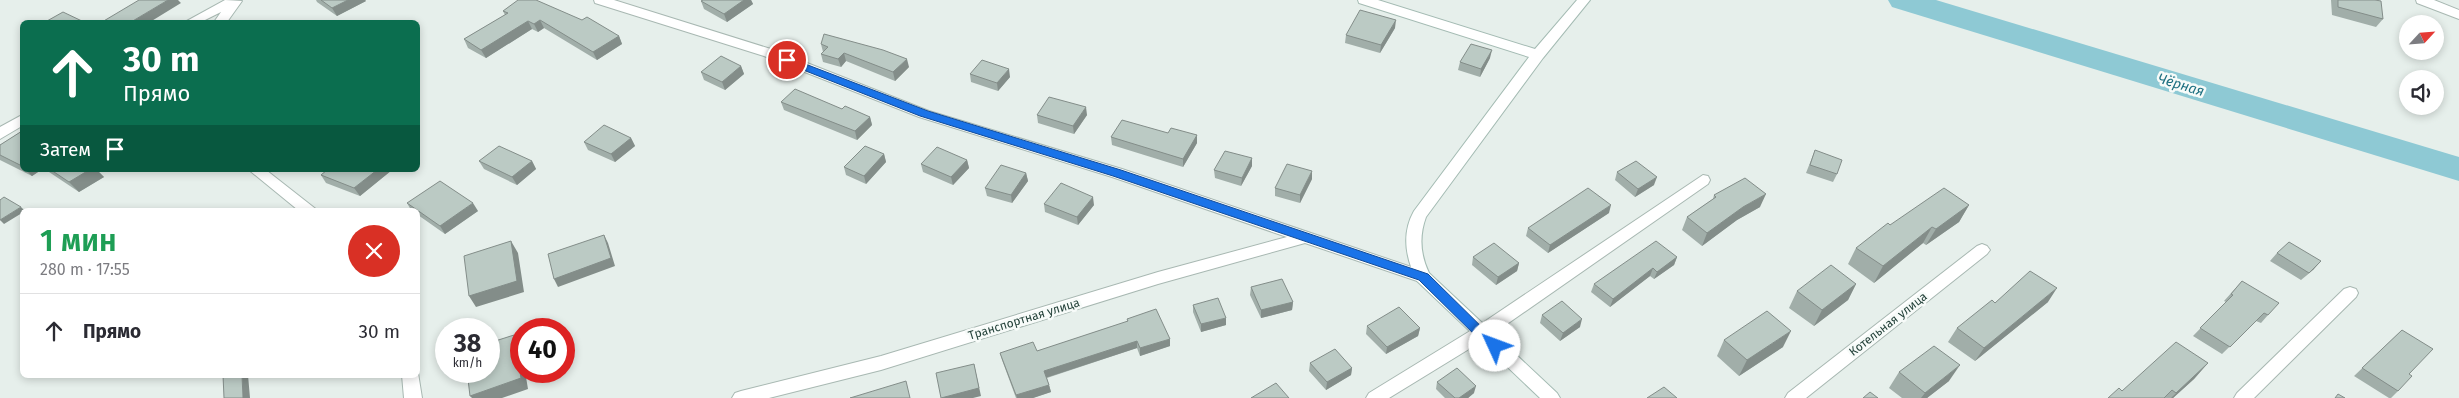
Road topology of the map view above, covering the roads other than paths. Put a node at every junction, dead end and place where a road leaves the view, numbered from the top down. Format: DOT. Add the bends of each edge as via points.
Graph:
graph roads {
  1 [pos="236,0"];
  2 [pos="600,0"];
  3 [pos="1364,0"];
  4 [pos="1584,0"];
  5 [pos="2422,0"];
  6 [pos="2459,15"];
  7 [pos="196,20"];
  8 [pos="222,20"];
  9 [pos="1538,54"];
  10 [pos="20,121"];
  11 [pos="0,134"];
  12 [pos="259,172"];
  13 [pos="1702,180"];
  14 [pos="307,208"];
  15 [pos="1306,237"];
  16 [pos="1982,250"];
  17 [pos="1423,277"];
  18 [pos="2350,293"];
  19 [pos="1481,333"];
  20 [pos="410,378"];
  21 [pos="413,398"];
  22 [pos="741,398"];
  23 [pos="1375,398"];
  24 [pos="1551,398"];
  25 [pos="1794,398"];
  26 [pos="2243,398"];
  1 -- 7 [label="street"];
  1 -- 8 [label="street"];
  2 -- 15 [label="street" via="769,53 924,114 1117,173"];
  3 -- 9 [label="street"];
  4 -- 9 [label="street"];
  5 -- 6 [label="street"];
  9 -- 17 [label="street" via="1419,215 1412,245"];
  10 -- 11 [label="street"];
  12 -- 14 [label="street"];
  13 -- 19 [label="street"];
  15 -- 17 [label="street"];
  15 -- 22 [label="street, Транспортная улица" via="1158,278 881,363"];
  16 -- 25 [label="street, Котельная улица"];
  17 -- 19 [label="street"];
  18 -- 26 [label="street"];
  19 -- 23 [label="street"];
  19 -- 24 [label="street"];
  20 -- 21 [label="street"];
}
